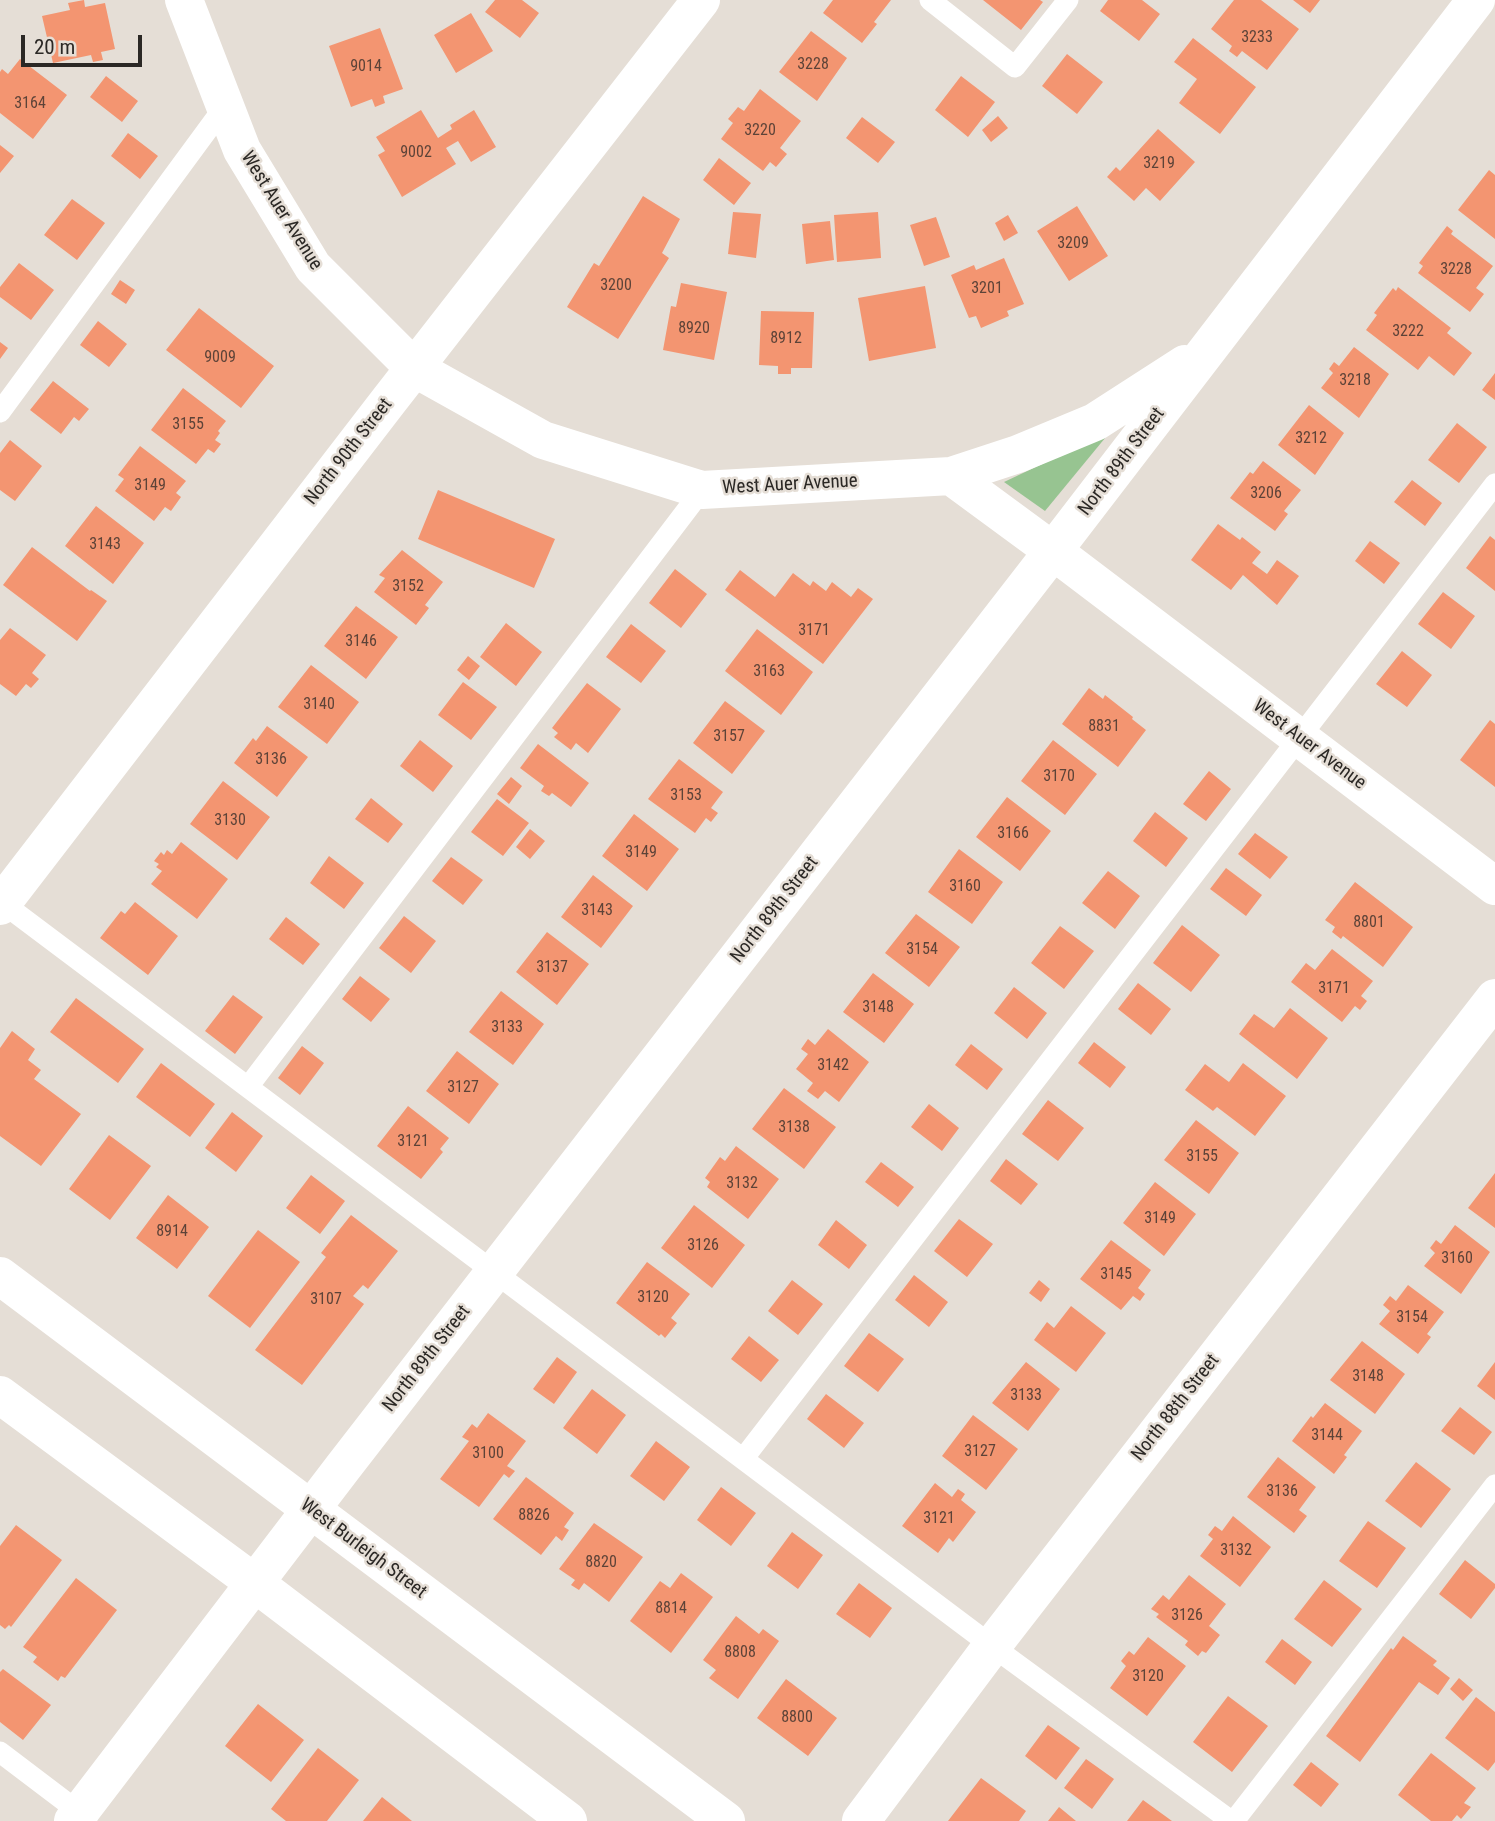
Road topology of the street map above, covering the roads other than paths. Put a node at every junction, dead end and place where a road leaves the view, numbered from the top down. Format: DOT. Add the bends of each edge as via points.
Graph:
graph roads {
  1 [pos="184,0"];
  2 [pos="701,0"];
  3 [pos="930,0"];
  4 [pos="1068,0"];
  5 [pos="1476,0"];
  6 [pos="225,106"];
  7 [pos="1208,350"];
  8 [pos="414,368"];
  9 [pos="0,412"];
  10 [pos="951,476"];
  11 [pos="1495,484"];
  12 [pos="702,490"];
  13 [pos="1053,551"];
  14 [pos="1300,738"];
  15 [pos="1495,886"];
  16 [pos="1,903"];
  17 [pos="1495,998"];
  18 [pos="248,1087"];
  19 [pos="495,1272"];
  20 [pos="0,1276"];
  21 [pos="0,1395"];
  22 [pos="743,1459"];
  23 [pos="1495,1485"];
  24 [pos="310,1510"];
  25 [pos="256,1584"];
  26 [pos="992,1646"];
  27 [pos="0,1752"];
  28 [pos="81,1818"];
  29 [pos="568,1821"];
  30 [pos="726,1821"];
  31 [pos="861,1821"];
  32 [pos="1233,1821"];
  1 -- 6 [label="street, West Auer Avenue"];
  2 -- 8 [label="street, North 90th Street"];
  3 -- 4 [label="lane" via="1015,67"];
  5 -- 7 [label="street, North 89th Street"];
  6 -- 8 [label="street, West Auer Avenue" via="242,150 313,267"];
  6 -- 9 [label="lane"];
  7 -- 10 [label="street" via="1095,422"];
  7 -- 13 [label="street, North 89th Street"];
  8 -- 12 [label="street, West Auer Avenue" via="543,440"];
  8 -- 16 [label="street, North 90th Street"];
  10 -- 12 [label="street, West Auer Avenue"];
  10 -- 13 [label="street, West Auer Avenue"];
  11 -- 14 [label="lane"];
  12 -- 18 [label="lane"];
  13 -- 14 [label="street, West Auer Avenue"];
  13 -- 19 [label="street, North 89th Street"];
  14 -- 15 [label="street, West Auer Avenue"];
  14 -- 22 [label="lane"];
  16 -- 18 [label="lane"];
  17 -- 26 [label="street, North 88th Street"];
  18 -- 19 [label="lane"];
  19 -- 22 [label="lane"];
  19 -- 24 [label="street, North 89th Street"];
  20 -- 24 [label="street, West Burleigh Street"];
  21 -- 25 [label="street"];
  22 -- 26 [label="lane"];
  23 -- 32 [label="lane"];
  24 -- 25 [label="street, North 89th Street"];
  24 -- 30 [label="street, West Burleigh Street"];
  25 -- 28 [label="street, North 89th Street"];
  25 -- 29 [label="street"];
  26 -- 31 [label="street, North 88th Street"];
  26 -- 32 [label="lane"];
  27 -- 28 [label="lane"];
}
